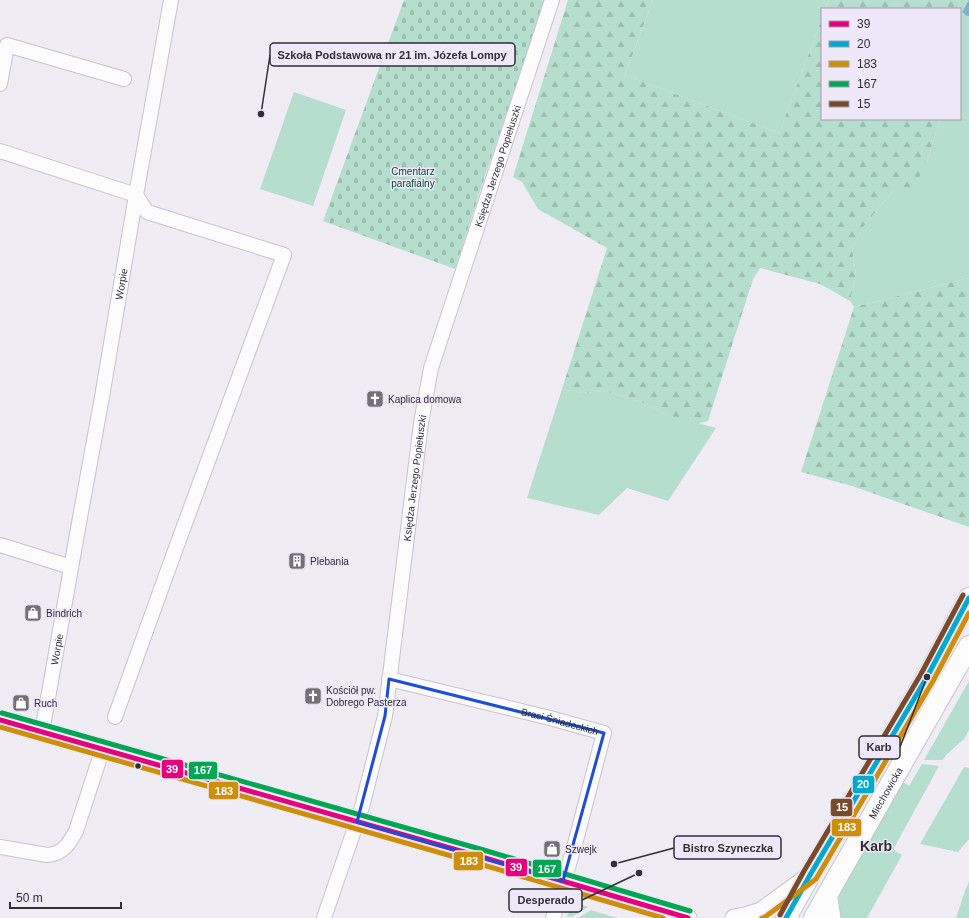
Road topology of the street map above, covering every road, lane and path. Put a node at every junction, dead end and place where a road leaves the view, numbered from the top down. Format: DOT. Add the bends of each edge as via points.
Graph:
graph roads {
  1 [pos="171,0"];
  2 [pos="552,0"];
  3 [pos="124,79"];
  4 [pos="0,84"];
  5 [pos="0,151"];
  6 [pos="136,194"];
  7 [pos="0,545"];
  8 [pos="71,567"];
  9 [pos="969,598"];
  10 [pos="969,646"];
  11 [pos="389,679"];
  12 [pos="116,717"];
  13 [pos="0,720"];
  14 [pos="42,732"];
  15 [pos="103,748"];
  16 [pos="357,822"];
  17 [pos="0,847"];
  18 [pos="810,875"];
  19 [pos="563,881"];
  20 [pos="828,893"];
  21 [pos="324,918"];
  22 [pos="553,918"];
  23 [pos="688,918"];
  24 [pos="734,918"];
  25 [pos="786,918"];
  26 [pos="814,918"];
  27 [pos="832,918"];
  1 -- 6 [label="street, Worpie"];
  2 -- 11 [label="street, Księdza Jerzego Popiełuszki" via="431,368 421,423"];
  3 -- 4 [label="street" via="7,45"];
  5 -- 6 [label="street"];
  6 -- 8 [label="street, Worpie"];
  6 -- 12 [label="street" via="147,212 284,255"];
  7 -- 8 [label="street"];
  8 -- 14 [label="street, Worpie"];
  9 -- 18 [label="main road" via="927,677"];
  10 -- 20 [label="main road, Miechowicka"];
  11 -- 16 [label="street, Księdza Jerzego Popiełuszki" via="385,716"];
  11 -- 19 [label="street, Braci Śniadeckich" via="604,733"];
  13 -- 14 [label="street"];
  14 -- 15 [label="street"];
  15 -- 16 [label="street"];
  15 -- 17 [label="street" via="76,831 65,848 47,854"];
  16 -- 19 [label="street"];
  16 -- 21 [label="street, Księdza Jerzego Popiełuszki"];
  18 -- 24 [label="street" via="761,911"];
  18 -- 25 [label="main road"];
  19 -- 22 [label="street"];
  19 -- 23 [label="street"];
  20 -- 26 [label="main road, Miechowicka"];
  20 -- 27 [label="street"];
}
